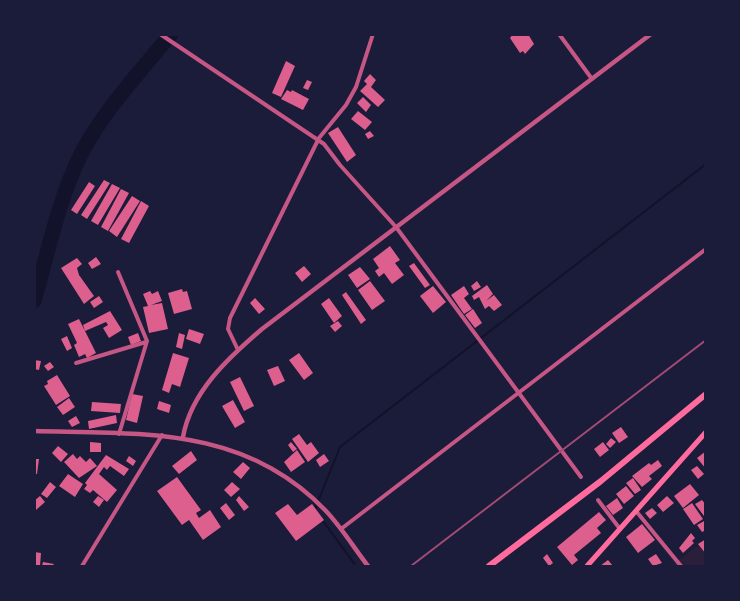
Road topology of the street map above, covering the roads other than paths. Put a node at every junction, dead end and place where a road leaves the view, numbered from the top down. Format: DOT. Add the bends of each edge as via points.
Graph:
graph roads {
  1 [pos="160,34"];
  2 [pos="373,34"];
  3 [pos="560,34"];
  4 [pos="651,34"];
  5 [pos="592,79"];
  6 [pos="319,138"];
  7 [pos="396,227"];
  8 [pos="705,249"];
  9 [pos="118,272"];
  10 [pos="147,341"];
  11 [pos="238,350"];
  12 [pos="76,363"];
  13 [pos="518,393"];
  14 [pos="705,394"];
  15 [pos="34,431"];
  16 [pos="705,432"];
  17 [pos="119,434"];
  18 [pos="162,435"];
  19 [pos="183,437"];
  20 [pos="581,477"];
  21 [pos="598,500"];
  22 [pos="636,511"];
  23 [pos="341,529"];
  24 [pos="620,529"];
  25 [pos="82,567"];
  26 [pos="368,567"];
  27 [pos="489,567"];
  28 [pos="586,567"];
  29 [pos="681,567"];
  1 -- 6 [label="street"];
  2 -- 6 [label="street" via="356,87"];
  3 -- 5 [label="street"];
  4 -- 5 [label="street"];
  5 -- 7 [label="street"];
  6 -- 7 [label="street"];
  6 -- 11 [label="street" via="231,318 228,329"];
  7 -- 11 [label="street"];
  7 -- 13 [label="street"];
  8 -- 13 [label="street"];
  9 -- 10 [label="street"];
  10 -- 12 [label="street"];
  10 -- 17 [label="street"];
  11 -- 19 [label="street" via="191,408"];
  13 -- 20 [label="street"];
  13 -- 23 [label="street"];
  14 -- 27 [label="highway"];
  15 -- 17 [label="street"];
  16 -- 22 [label="main road"];
  17 -- 18 [label="street"];
  18 -- 19 [label="street"];
  18 -- 25 [label="street"];
  19 -- 23 [label="street" via="222,446 260,462 315,501"];
  21 -- 24 [label="street"];
  22 -- 24 [label="main road"];
  22 -- 29 [label="street"];
  23 -- 26 [label="street"];
  24 -- 28 [label="main road"];
}
